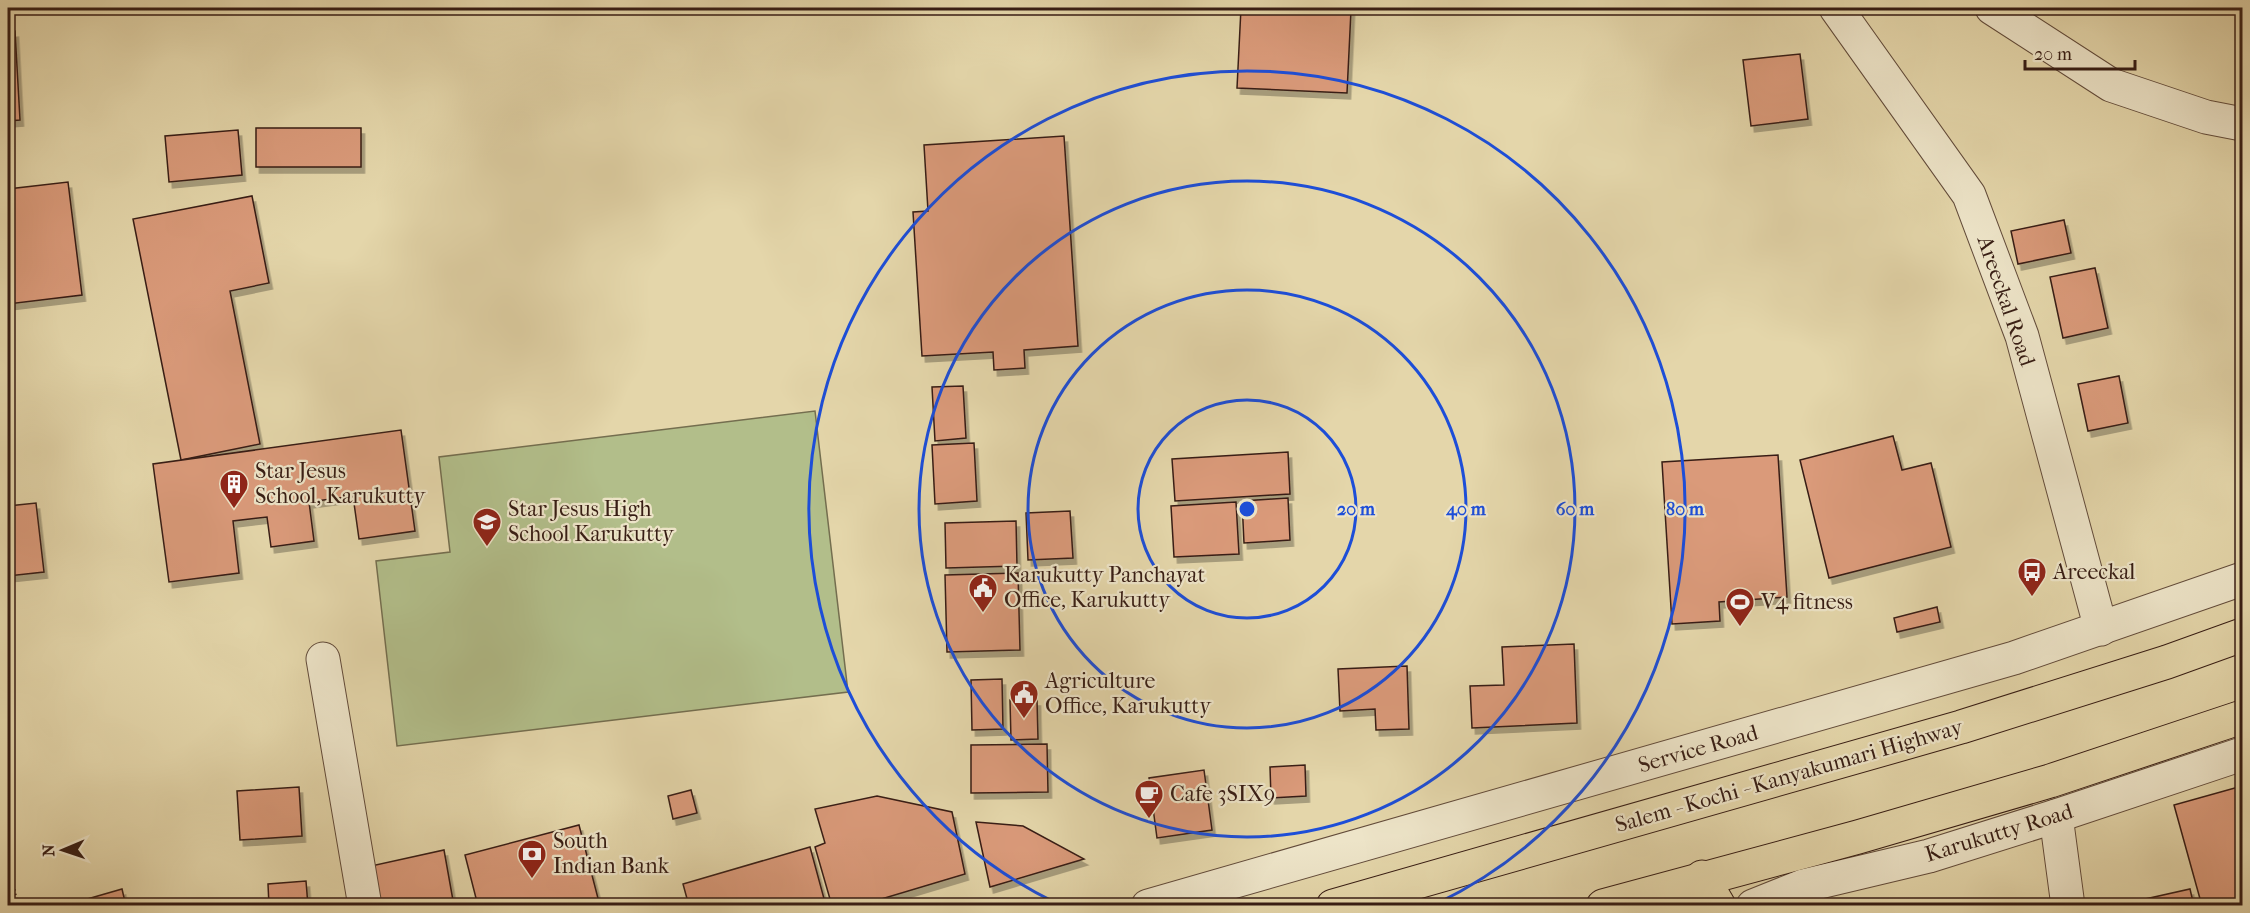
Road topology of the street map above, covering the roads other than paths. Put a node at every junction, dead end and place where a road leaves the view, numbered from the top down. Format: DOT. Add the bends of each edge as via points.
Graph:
graph roads {
  1 [pos="1836,8"];
  2 [pos="1992,8"];
  3 [pos="2242,124"];
  4 [pos="2242,579"];
  5 [pos="2101,629"];
  6 [pos="2242,635"];
  7 [pos="323,659"];
  8 [pos="2242,717"];
  9 [pos="2242,754"];
  10 [pos="2056,816"];
  11 [pos="1702,877"];
  12 [pos="365,906"];
  13 [pos="1149,906"];
  14 [pos="1333,906"];
  15 [pos="1602,906"];
  16 [pos="1719,906"];
  17 [pos="1753,906"];
  18 [pos="2068,906"];
  1 -- 5 [label="street, Areeckal Road" via="1969,195 2022,336"];
  2 -- 3 [label="street" via="2111,85 2206,117"];
  4 -- 5 [label="street, Service Road"];
  5 -- 13 [label="street, Service Road" via="2014,658"];
  6 -- 14 [label="highway, Salem - Kochi - Kanyakumari Highway" via="1961,727"];
  7 -- 12 [label="street"];
  8 -- 11 [label="highway" via="2050,781"];
  9 -- 10 [label="street, Karukutty Road"];
  10 -- 17 [label="street, Karukutty Road" via="1929,856 1803,886"];
  10 -- 18 [label="street"];
  11 -- 15 [label="highway"];
  11 -- 16 [label="highway"];
}
